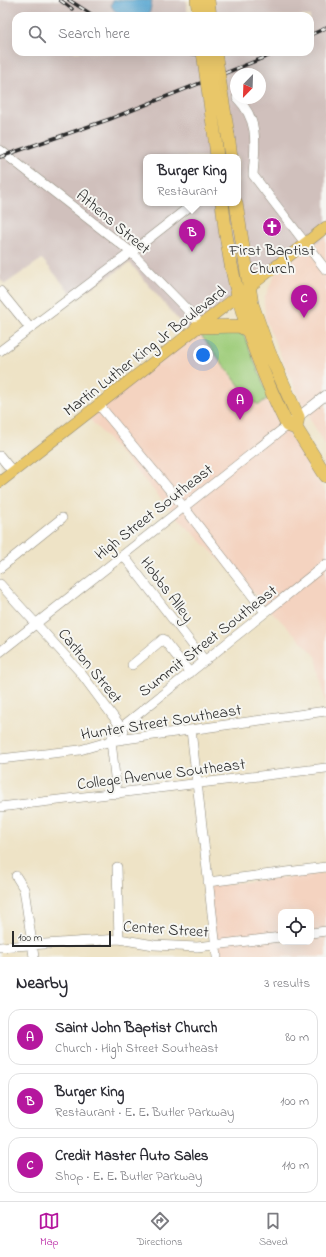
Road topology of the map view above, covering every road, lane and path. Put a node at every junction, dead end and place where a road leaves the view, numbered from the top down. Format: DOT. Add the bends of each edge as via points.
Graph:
graph roads {
  1 [pos="197,0"];
  2 [pos="208,0"];
  3 [pos="198,12"];
  4 [pos="210,12"];
  5 [pos="204,56"];
  6 [pos="216,56"];
  7 [pos="244,104"];
  8 [pos="221,137"];
  9 [pos="0,150"];
  10 [pos="218,154"];
  11 [pos="229,154"];
  12 [pos="190,206"];
  13 [pos="223,206"];
  14 [pos="236,206"];
  15 [pos="326,227"];
  16 [pos="305,243"];
  17 [pos="131,252"];
  18 [pos="326,270"];
  19 [pos="250,287"];
  20 [pos="0,291"];
  21 [pos="238,298"];
  22 [pos="199,325"];
  23 [pos="30,328"];
  24 [pos="247,330"];
  25 [pos="0,352"];
  26 [pos="326,395"];
  27 [pos="99,405"];
  28 [pos="294,423"];
  29 [pos="0,456"];
  30 [pos="13,472"];
  31 [pos="326,476"];
  32 [pos="0,482"];
  33 [pos="183,506"];
  34 [pos="62,518"];
  35 [pos="123,555"];
  36 [pos="326,564"];
  37 [pos="0,568"];
  38 [pos="0,584"];
  39 [pos="265,612"];
  40 [pos="36,622"];
  41 [pos="0,652"];
  42 [pos="204,662"];
  43 [pos="132,665"];
  44 [pos="190,673"];
  45 [pos="326,711"];
  46 [pos="122,727"];
  47 [pos="191,730"];
  48 [pos="130,738"];
  49 [pos="111,741"];
  50 [pos="0,760"];
  51 [pos="326,768"];
  52 [pos="196,784"];
  53 [pos="117,794"];
  54 [pos="0,807"];
  55 [pos="117,867"];
  56 [pos="326,867"];
  57 [pos="16,876"];
  58 [pos="208,882"];
  59 [pos="326,931"];
  60 [pos="314,933"];
  61 [pos="278,937"];
  62 [pos="119,939"];
  63 [pos="32,944"];
  64 [pos="0,946"];
  65 [pos="216,946"];
  66 [pos="34,957"];
  67 [pos="217,957"];
  1 -- 3 [label="highway"];
  2 -- 4 [label="highway"];
  5 -- 8 [label="highway, bridge"];
  6 -- 8 [label="highway, bridge"];
  7 -- 16 [label="street" via="248,108 256,138 253,175"];
  8 -- 10 [label="highway"];
  8 -- 11 [label="highway"];
  9 -- 17 [label="street, Athens Street"];
  12 -- 17 [label="street"];
  13 -- 21 [label="highway"];
  14 -- 19 [label="highway"];
  15 -- 16 [label="main road, Martin Luther King Jr Boulevard"];
  16 -- 18 [label="street"];
  16 -- 19 [label="main road, Martin Luther King Jr Boulevard"];
  17 -- 22 [label="street, Athens Street"];
  17 -- 23 [label="street"];
  19 -- 21 [label="main road, Martin Luther King Jr Boulevard"];
  19 -- 28 [label="highway" via="252,304"];
  20 -- 23 [label="street"];
  21 -- 22 [label="main road, Martin Luther King Jr Boulevard"];
  21 -- 24 [label="highway"];
  22 -- 24 [label="highway" via="239,326"];
  22 -- 27 [label="main road, Martin Luther King Jr Boulevard"];
  23 -- 25 [label="street"];
  24 -- 28 [label="highway" via="273,397"];
  26 -- 28 [label="street, High Street Southeast"];
  27 -- 30 [label="main road, Martin Luther King Jr Boulevard"];
  27 -- 33 [label="street"];
  28 -- 31 [label="highway"];
  28 -- 33 [label="street, High Street Southeast"];
  29 -- 30 [label="street"];
  30 -- 32 [label="main road, Martin Luther King Jr Boulevard"];
  33 -- 35 [label="street, High Street Southeast"];
  33 -- 39 [label="street"];
  34 -- 37 [label="street"];
  35 -- 40 [label="street, High Street Southeast"];
  35 -- 42 [label="street, Hobbs Alley"];
  36 -- 39 [label="street, Summit Street Southeast"];
  38 -- 40 [label="street, Carlton Street"];
  39 -- 42 [label="street, Summit Street Southeast"];
  40 -- 41 [label="street, High Street Southeast"];
  40 -- 46 [label="street, Carlton Street" via="80,672"];
  42 -- 44 [label="street, Summit Street Southeast"];
  43 -- 44 [label="street" via="163,639"];
  44 -- 46 [label="street, Summit Street Southeast"];
  45 -- 47 [label="street, Hunter Street Southeast"];
  46 -- 48 [label="street, Carlton Street"];
  46 -- 49 [label="street, Summit Street Southeast" via="113,734"];
  47 -- 48 [label="street, Hunter Street Southeast"];
  47 -- 52 [label="street"];
  48 -- 49 [label="street, Hunter Street Southeast"];
  49 -- 50 [label="street, Hunter Street Southeast" via="80,750"];
  49 -- 53 [label="street"];
  51 -- 52 [label="street, College Avenue Southeast"];
  52 -- 53 [label="street, College Avenue Southeast"];
  52 -- 58 [label="street"];
  53 -- 54 [label="street, College Avenue Southeast"];
  55 -- 62 [label="street"];
  56 -- 58 [label="street"];
  57 -- 63 [label="street" via="24,889"];
  58 -- 65 [label="street"];
  59 -- 60 [label="street"];
  61 -- 65 [label="street, Center Street"];
  62 -- 63 [label="street, Center Street"];
  62 -- 65 [label="street, Center Street" via="180,947"];
  63 -- 64 [label="street, Center Street"];
  63 -- 66 [label="street"];
  65 -- 67 [label="street"];
}
